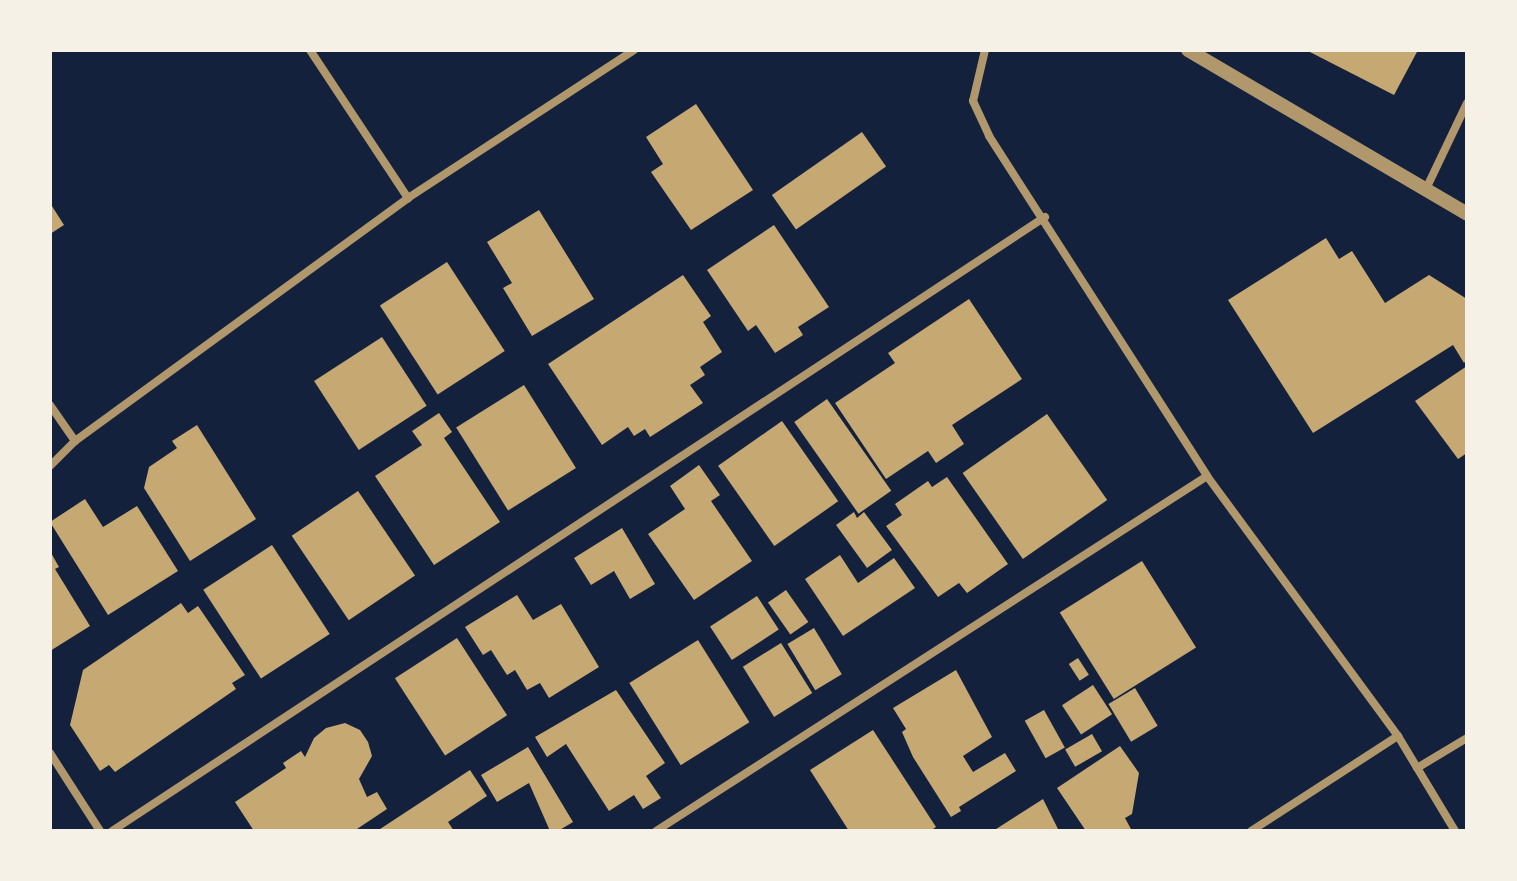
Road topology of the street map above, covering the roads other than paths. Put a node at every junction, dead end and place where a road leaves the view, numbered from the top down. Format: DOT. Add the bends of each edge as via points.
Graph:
graph roads {
  1 [pos="310,50"];
  2 [pos="634,50"];
  3 [pos="985,50"];
  4 [pos="1188,50"];
  5 [pos="1467,103"];
  6 [pos="1426,189"];
  7 [pos="408,198"];
  8 [pos="1467,214"];
  9 [pos="1045,217"];
  10 [pos="50,405"];
  11 [pos="75,441"];
  12 [pos="50,466"];
  13 [pos="1207,476"];
  14 [pos="1398,736"];
  15 [pos="1467,738"];
  16 [pos="50,753"];
  17 [pos="1417,768"];
  18 [pos="100,831"];
  19 [pos="112,831"];
  20 [pos="656,831"];
  21 [pos="1251,831"];
  22 [pos="1455,831"];
  1 -- 7 [label="street"];
  2 -- 7 [label="street"];
  3 -- 9 [label="street" via="973,101 989,136"];
  4 -- 6 [label="street"];
  5 -- 6 [label="street"];
  6 -- 8 [label="street"];
  7 -- 11 [label="street"];
  9 -- 13 [label="street"];
  9 -- 19 [label="street"];
  10 -- 11 [label="street"];
  11 -- 12 [label="street"];
  13 -- 14 [label="street"];
  13 -- 20 [label="street"];
  14 -- 17 [label="street"];
  14 -- 21 [label="street"];
  15 -- 17 [label="street"];
  16 -- 18 [label="street"];
  17 -- 22 [label="street"];
}
